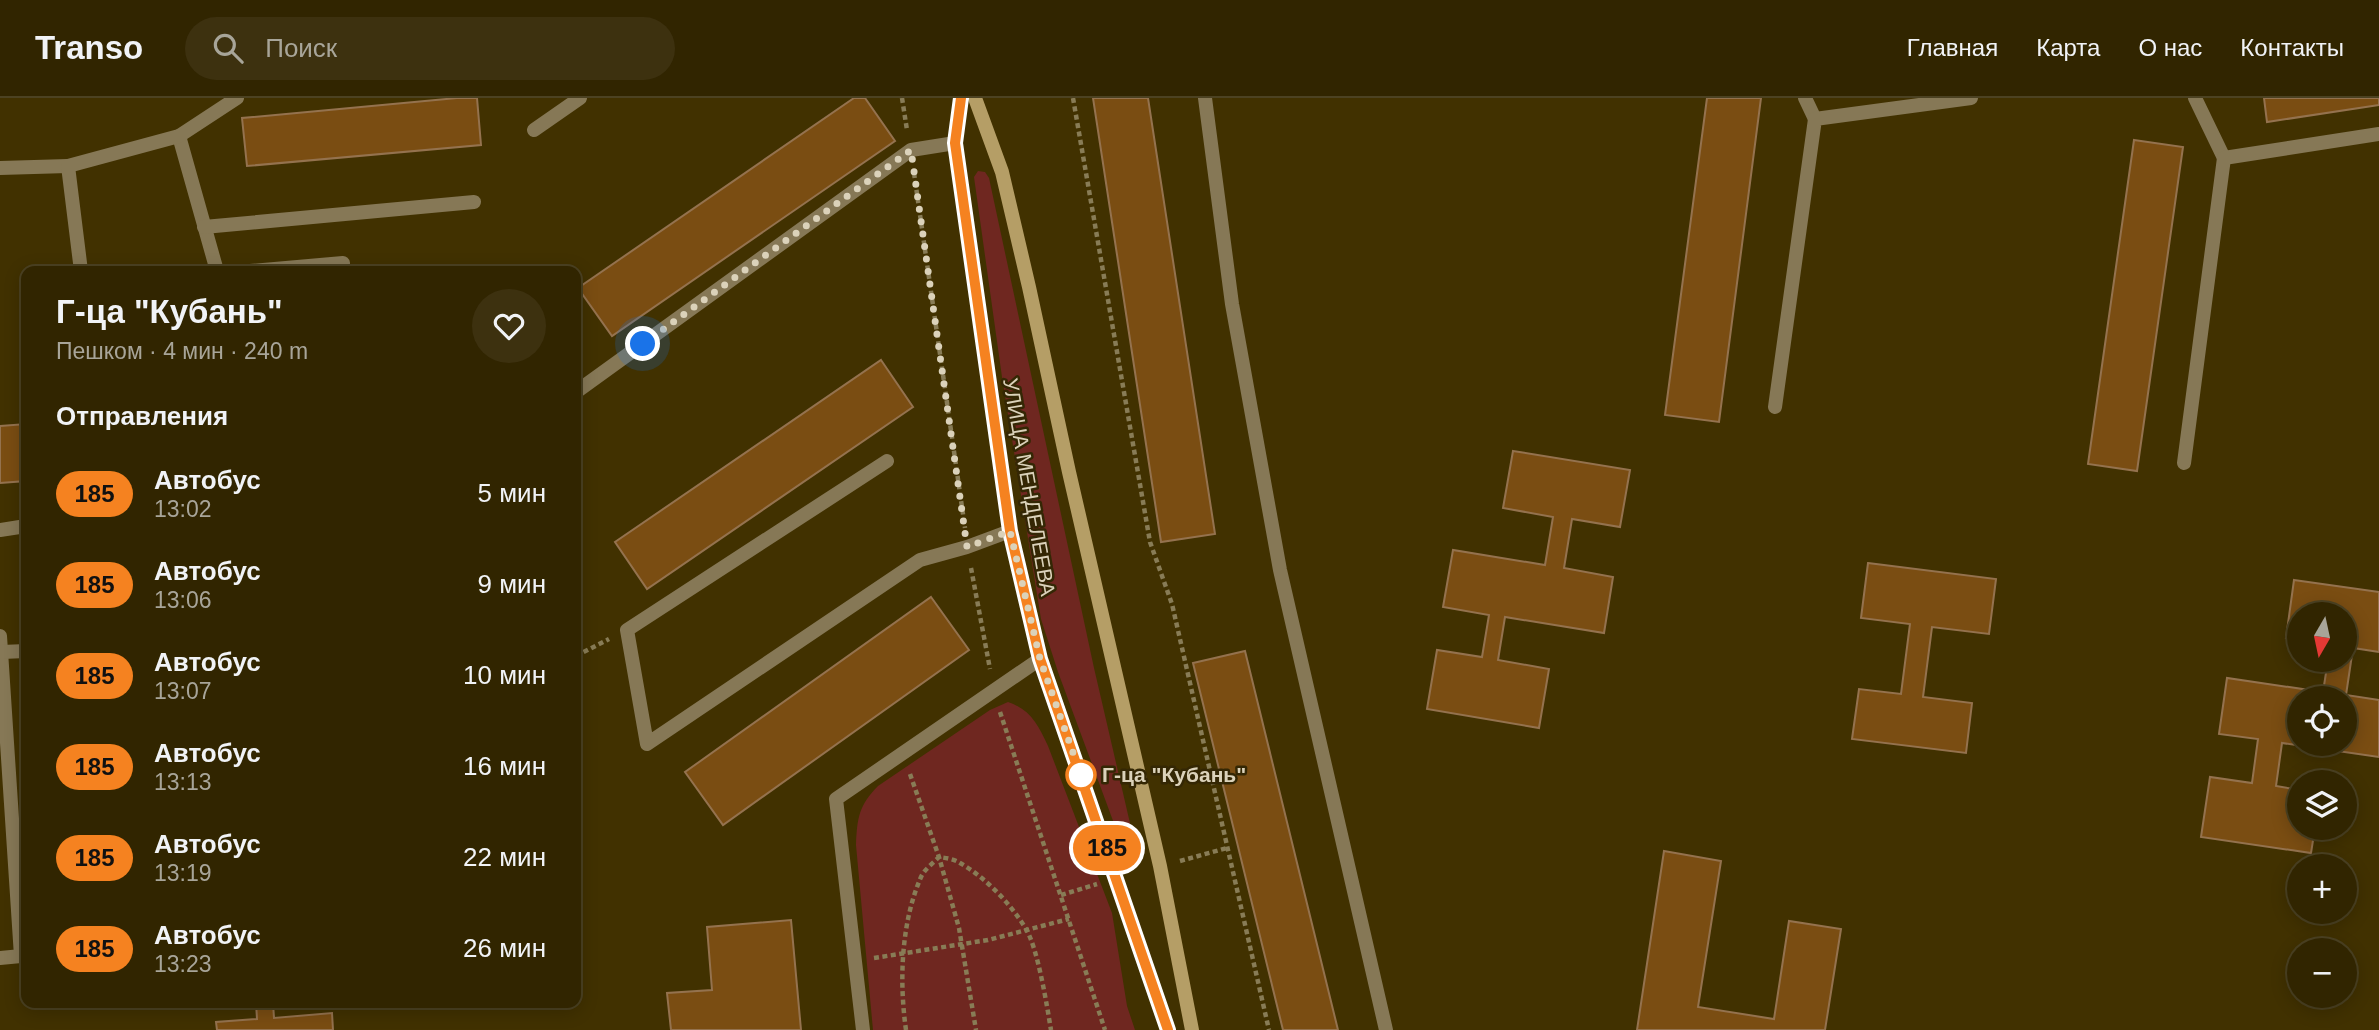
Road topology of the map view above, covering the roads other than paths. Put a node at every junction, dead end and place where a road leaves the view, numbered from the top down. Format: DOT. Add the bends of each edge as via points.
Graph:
graph roads {
  1 [pos="237,98"];
  2 [pos="580,98"];
  3 [pos="961,98"];
  4 [pos="975,98"];
  5 [pos="1205,98"];
  6 [pos="1804,98"];
  7 [pos="1971,98"];
  8 [pos="2195,98"];
  9 [pos="1815,119"];
  10 [pos="534,130"];
  11 [pos="2379,134"];
  12 [pos="179,136"];
  13 [pos="955,143"];
  14 [pos="2224,158"];
  15 [pos="68,166"];
  16 [pos="0,168"];
  17 [pos="474,202"];
  18 [pos="204,227"];
  19 [pos="80,266"];
  20 [pos="216,266"];
  21 [pos="308,266"];
  22 [pos="343,266"];
  23 [pos="581,388"];
  24 [pos="1775,407"];
  25 [pos="887,461"];
  26 [pos="2184,463"];
  27 [pos="21,527"];
  28 [pos="0,530"];
  29 [pos="1010,531"];
  30 [pos="0,636"];
  31 [pos="21,650"];
  32 [pos="2,652"];
  33 [pos="1040,659"];
  34 [pos="0,958"];
  35 [pos="863,1030"];
  36 [pos="1168,1030"];
  37 [pos="1192,1030"];
  38 [pos="1386,1030"];
  1 -- 12 [label="lane"];
  2 -- 10 [label="lane"];
  3 -- 13 [label="main road, УЛИЦА МЕНДЕЛЕЕВА"];
  4 -- 37 [label="main road, УЛИЦА МЕНДЕЛЕЕВА" via="1002,172 1023,261 1160,866"];
  5 -- 38 [label="lane" via="1232,304 1280,570"];
  6 -- 9 [label="lane"];
  7 -- 9 [label="lane"];
  8 -- 14 [label="lane"];
  9 -- 24 [label="lane"];
  11 -- 14 [label="lane"];
  12 -- 15 [label="lane"];
  12 -- 18 [label="lane"];
  13 -- 23 [label="lane" via="911,150"];
  13 -- 29 [label="main road, УЛИЦА МЕНДЕЛЕЕВА"];
  14 -- 26 [label="lane"];
  15 -- 16 [label="lane"];
  15 -- 19 [label="lane"];
  17 -- 18 [label="lane"];
  18 -- 20 [label="lane"];
  21 -- 22 [label="lane"];
  25 -- 29 [label="lane" via="627,629 648,744 920,559"];
  27 -- 28 [label="lane"];
  29 -- 33 [label="main road, УЛИЦА МЕНДЕЛЕЕВА"];
  30 -- 32 [label="lane"];
  31 -- 32 [label="lane"];
  32 -- 34 [label="lane" via="21,956"];
  33 -- 35 [label="lane" via="836,800"];
  33 -- 36 [label="main road, УЛИЦА МЕНДЕЛЕЕВА"];
}
